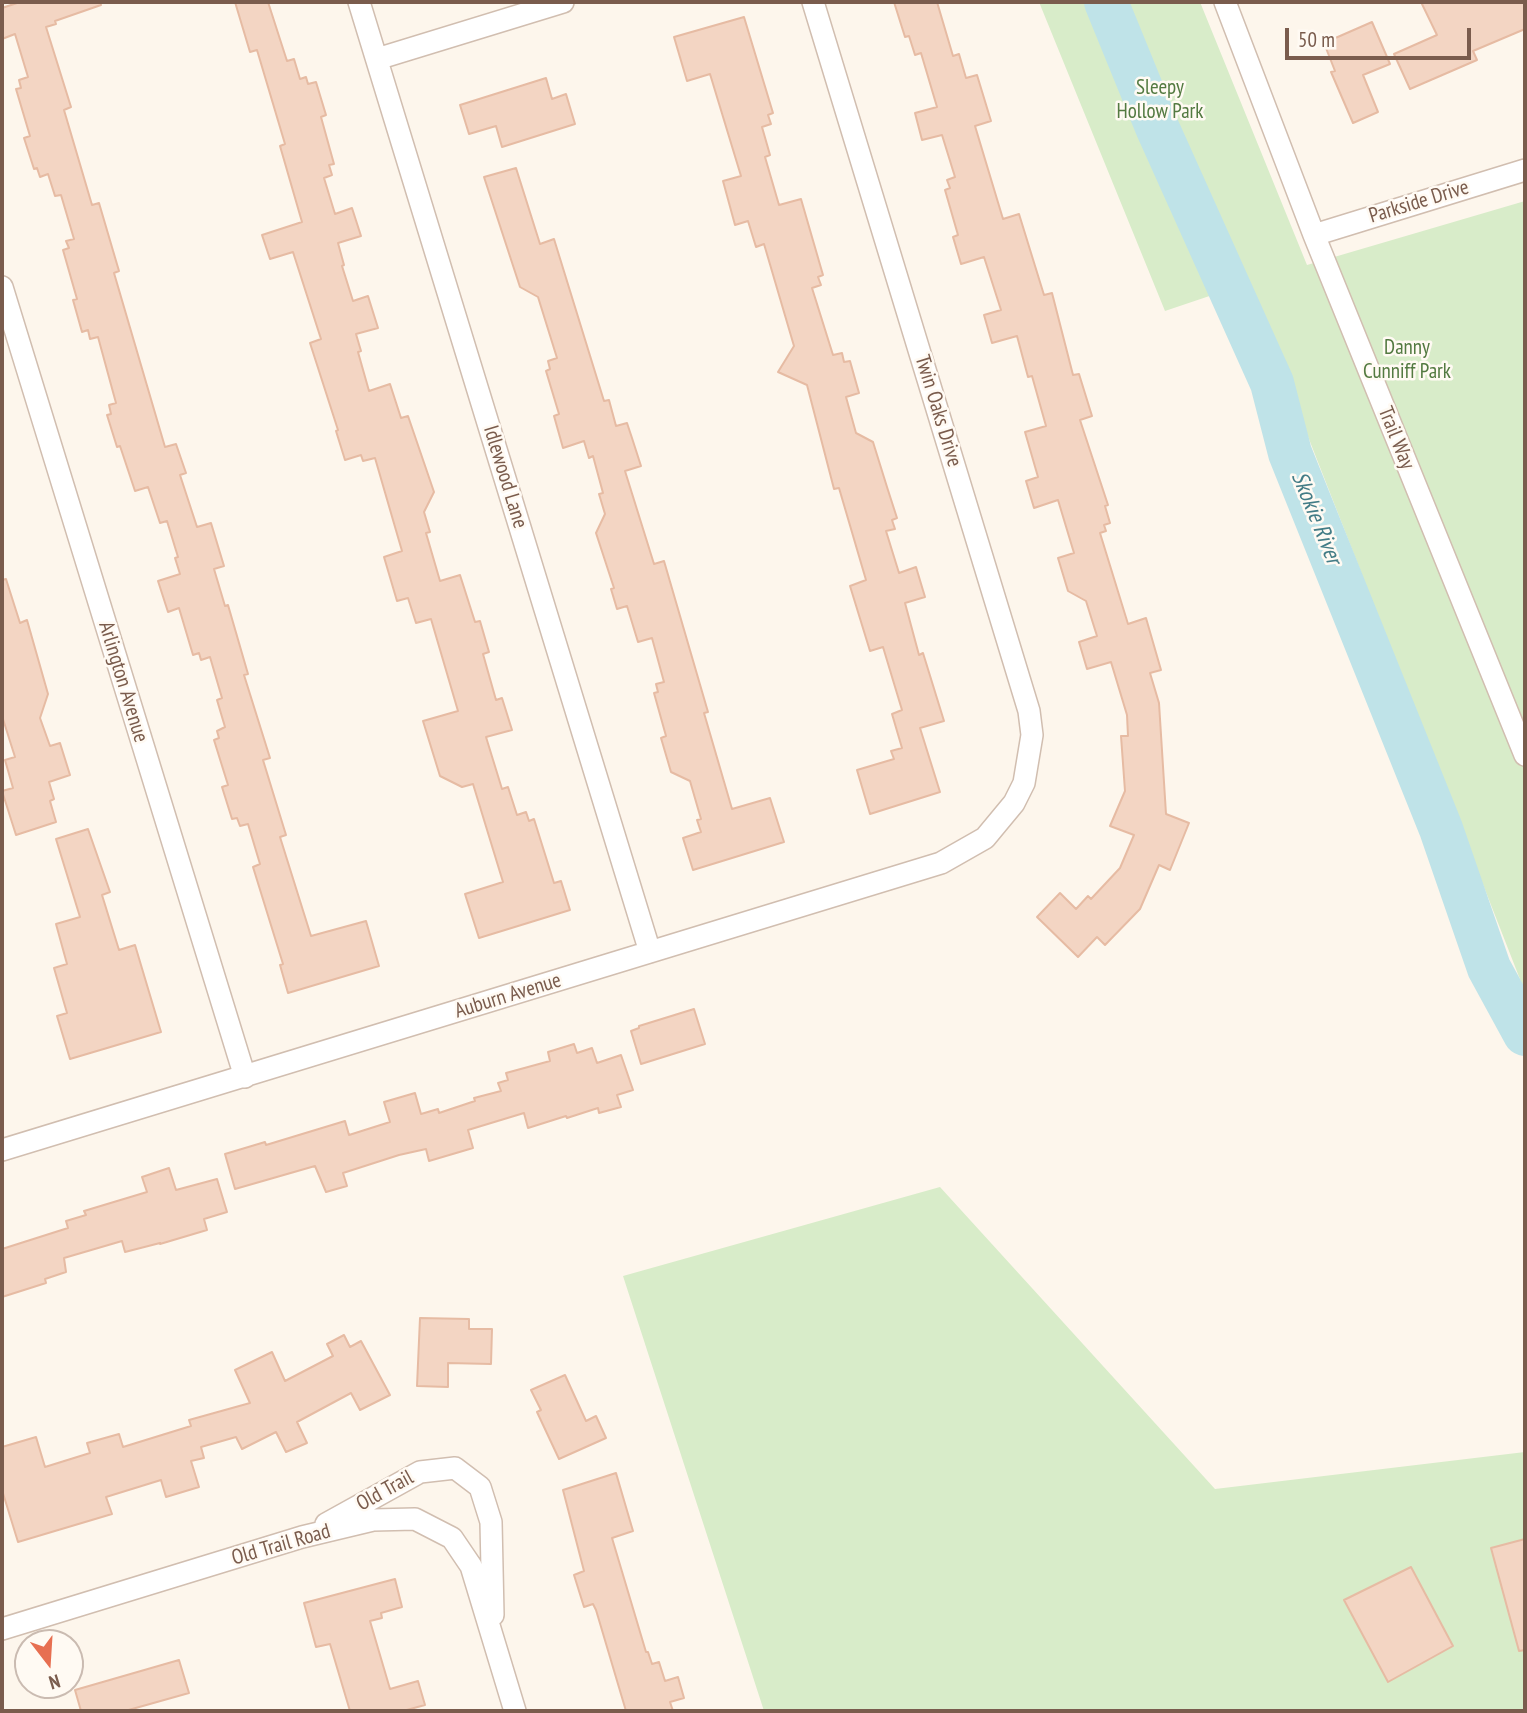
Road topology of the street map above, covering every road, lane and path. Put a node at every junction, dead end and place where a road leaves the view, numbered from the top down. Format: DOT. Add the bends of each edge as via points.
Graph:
graph roads {
  1 [pos="359,2"];
  2 [pos="563,2"];
  3 [pos="813,2"];
  4 [pos="1228,3"];
  5 [pos="377,59"];
  6 [pos="1525,170"];
  7 [pos="1314,235"];
  8 [pos="2,287"];
  9 [pos="1525,755"];
  10 [pos="1002,818"];
  11 [pos="650,952"];
  12 [pos="245,1077"];
  13 [pos="2,1150"];
  14 [pos="302,1537"];
  15 [pos="2,1629"];
  16 [pos="493,1642"];
  17 [pos="515,1711"];
  1 -- 5 [label="street, Idlewood Lane"];
  2 -- 5 [label="street"];
  3 -- 10 [label="street, Twin Oaks Drive" via="1029,711 1032,735 1024,783"];
  4 -- 7 [label="street, Trail Way"];
  5 -- 11 [label="street, Idlewood Lane"];
  6 -- 7 [label="street, Parkside Drive"];
  7 -- 9 [label="street, Trail Way"];
  8 -- 12 [label="street, Arlington Avenue"];
  10 -- 11 [label="street, Auburn Avenue" via="985,838 941,863"];
  11 -- 12 [label="street, Auburn Avenue"];
  12 -- 13 [label="street, Auburn Avenue"];
  14 -- 15 [label="street, Old Trail Road"];
  14 -- 16 [label="street, Old Trail Road" via="373,1520 415,1519 452,1538 471,1566"];
  14 -- 16 [label="street, Old Trail" via="420,1472 455,1468 480,1487 491,1522"];
  16 -- 17 [label="street, Old Trail Road"];
}
